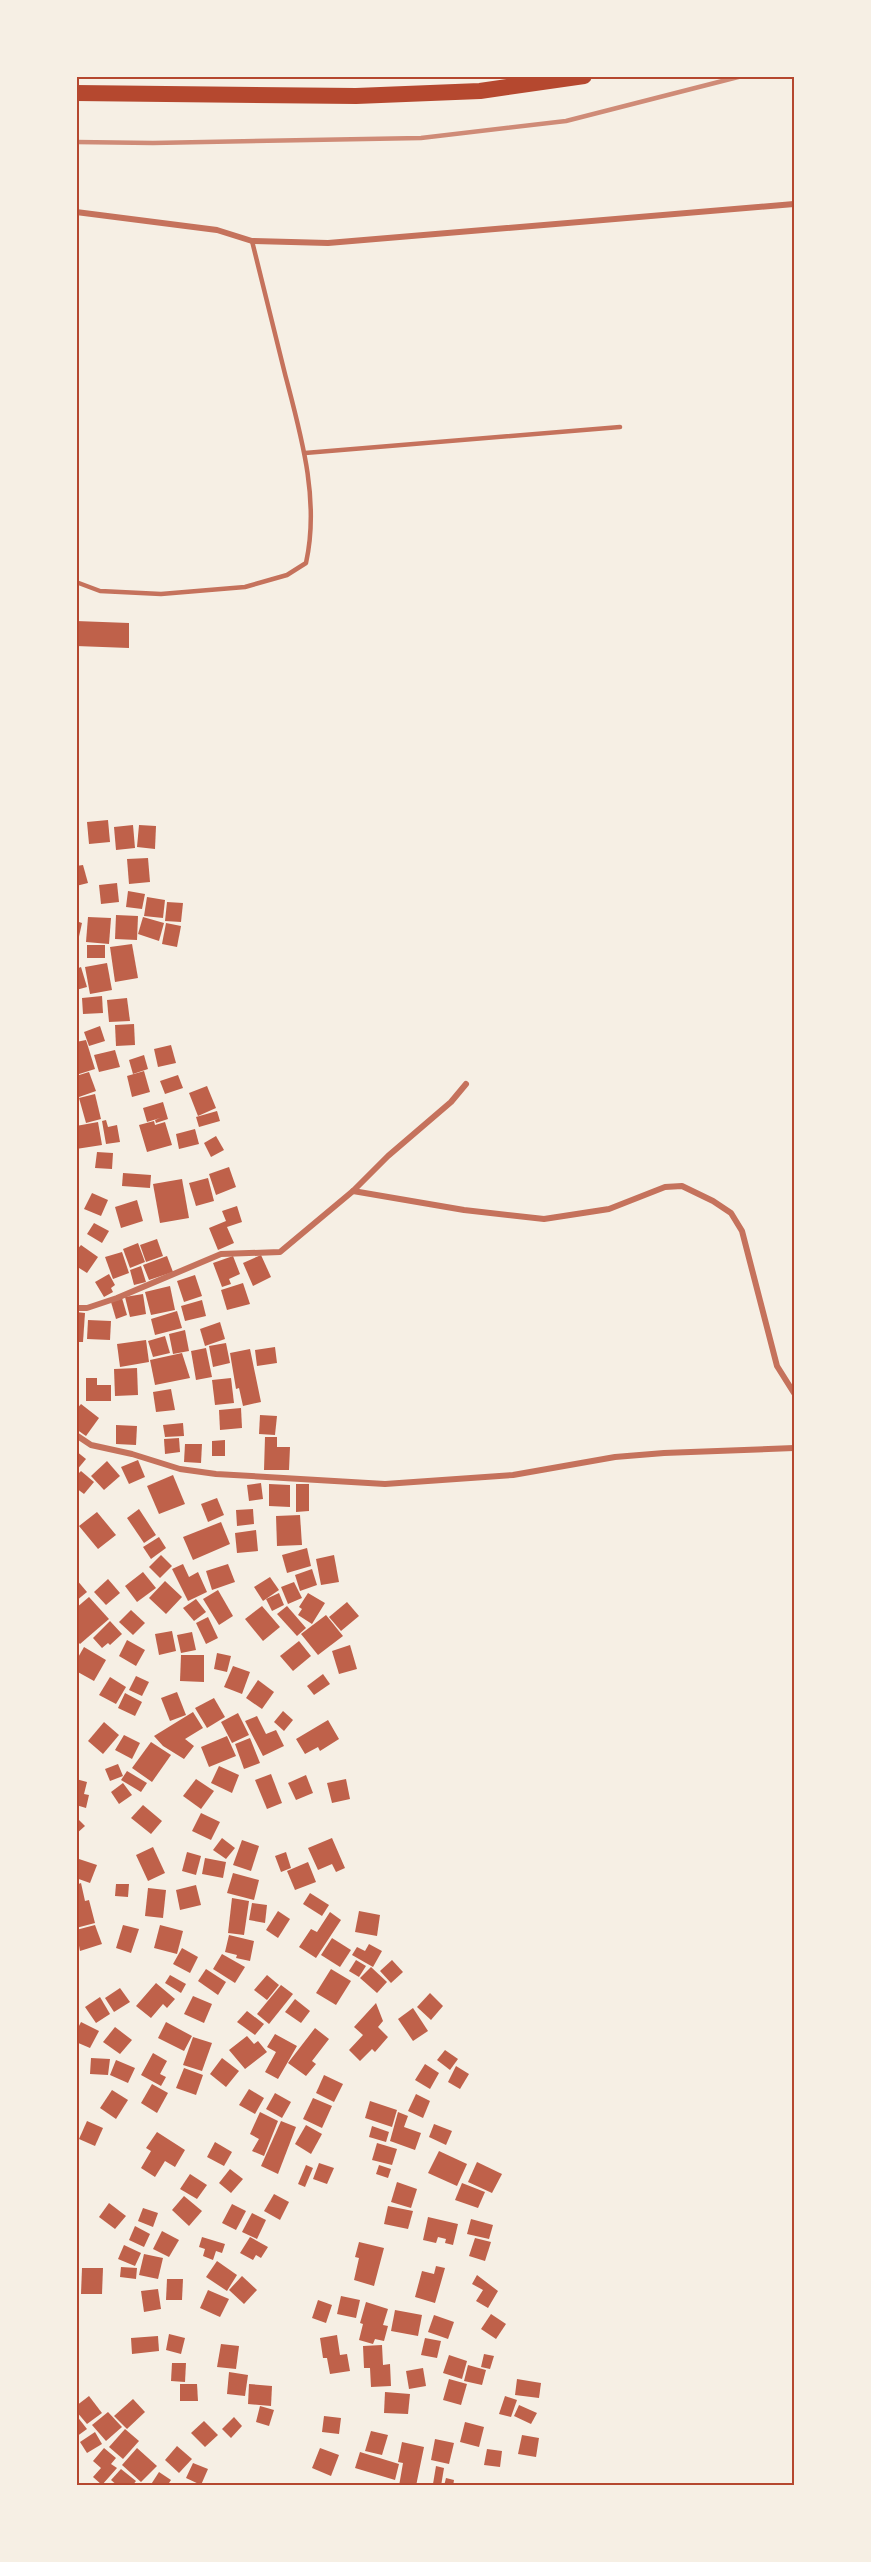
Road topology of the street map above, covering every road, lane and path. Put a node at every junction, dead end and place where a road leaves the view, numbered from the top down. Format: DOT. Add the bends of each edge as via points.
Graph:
graph roads {
  1 [pos="584,76"];
  2 [pos="76,93"];
  3 [pos="795,204"];
  4 [pos="76,212"];
  5 [pos="252,241"];
  6 [pos="620,427"];
  7 [pos="305,453"];
  8 [pos="76,582"];
  9 [pos="466,1084"];
  10 [pos="353,1191"];
  11 [pos="76,1308"];
  12 [pos="795,1393"];
  13 [pos="76,1435"];
  14 [pos="795,1448"];
  1 -- 2 [label="highway" via="480,91 356,96"];
  3 -- 5 [label="street" via="328,243"];
  4 -- 5 [label="street" via="217,230"];
  5 -- 7 [label="lane"];
  6 -- 7 [label="lane"];
  7 -- 8 [label="lane" via="311,541 306,563 287,575 245,587 161,594 100,591"];
  9 -- 10 [label="street"];
  10 -- 11 [label="street" via="280,1252 221,1254 117,1298"];
  10 -- 12 [label="street" via="544,1219 609,1209 665,1187 689,1189 731,1213 742,1231 777,1366"];
  13 -- 14 [label="street" via="91,1445 180,1469 385,1484 513,1475 664,1453"];
}
